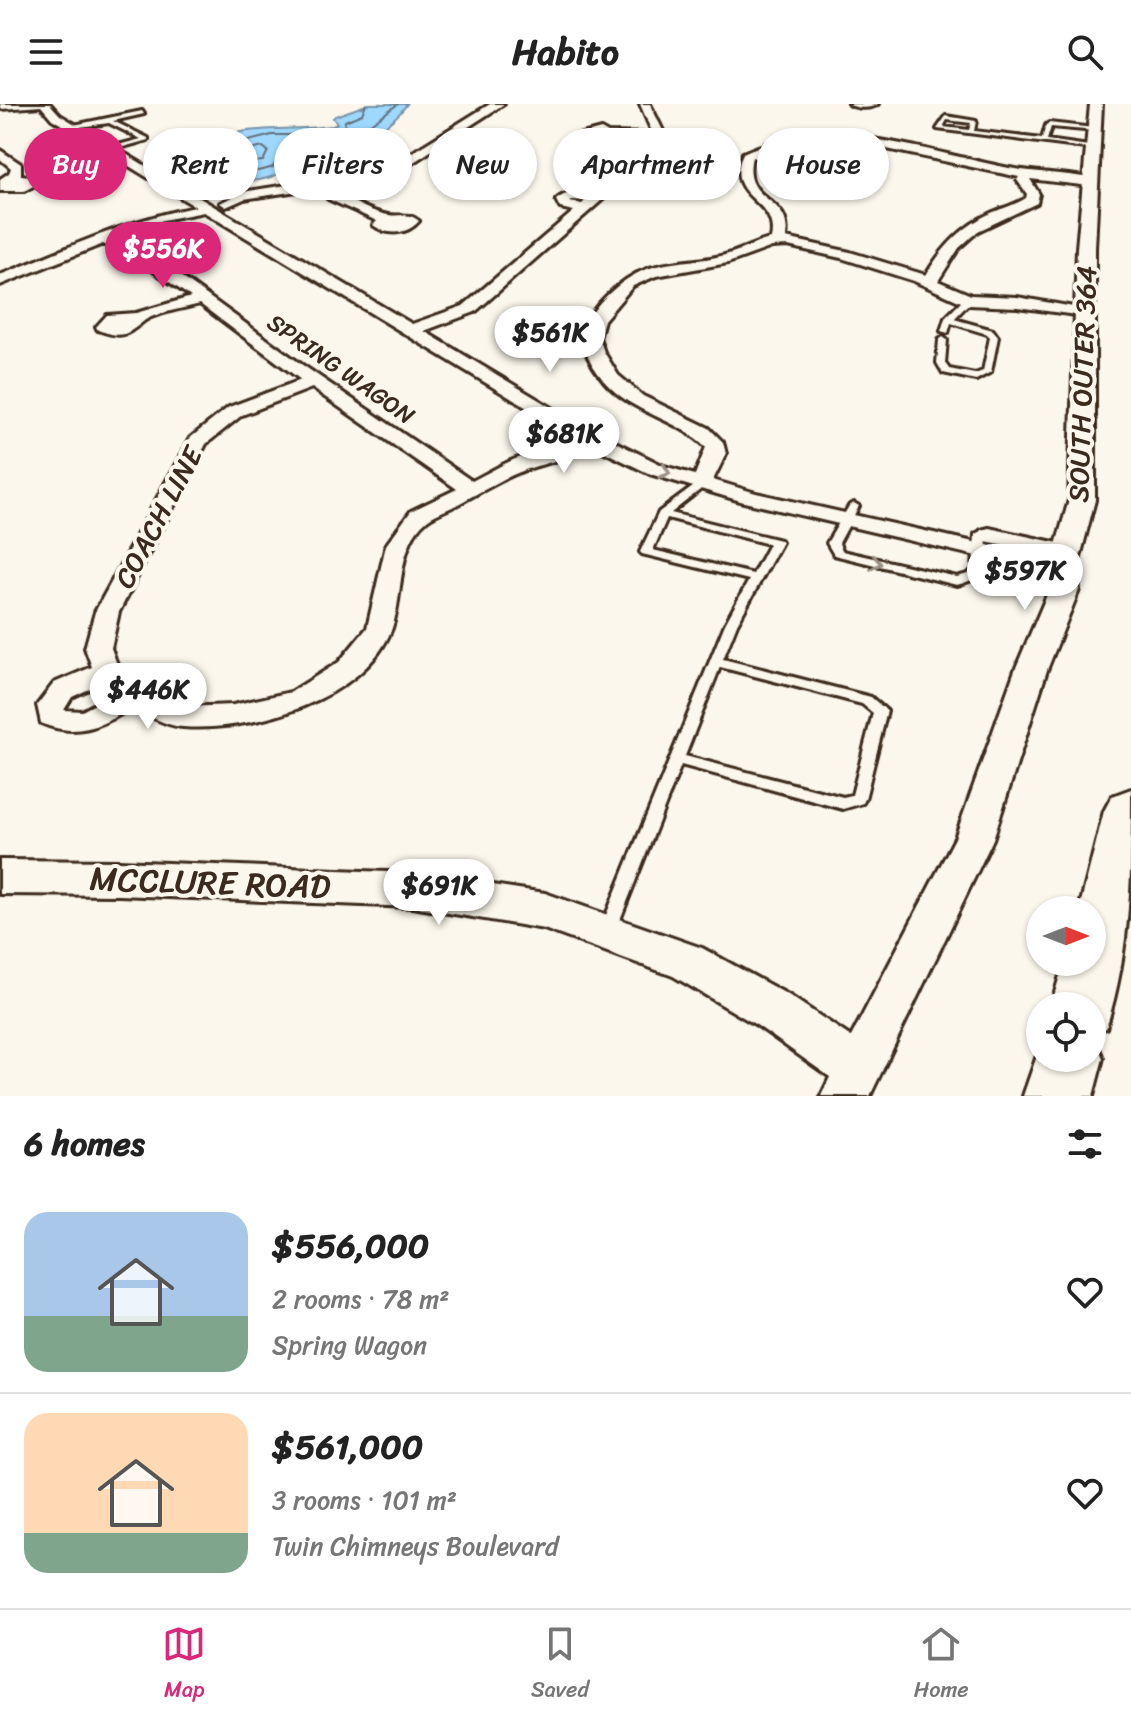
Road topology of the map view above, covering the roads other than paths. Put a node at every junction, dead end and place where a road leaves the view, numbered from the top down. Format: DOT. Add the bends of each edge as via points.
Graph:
graph roads {
  1 [pos="14,104"];
  2 [pos="37,104"];
  3 [pos="45,104"];
  4 [pos="61,104"];
  5 [pos="645,104"];
  6 [pos="854,104"];
  7 [pos="873,104"];
  8 [pos="491,105"];
  9 [pos="0,106"];
  10 [pos="142,113"];
  11 [pos="106,121"];
  12 [pos="77,125"];
  13 [pos="1094,127"];
  14 [pos="82,128"];
  15 [pos="122,128"];
  16 [pos="656,128"];
  17 [pos="127,130"];
  18 [pos="971,132"];
  19 [pos="1044,141"];
  20 [pos="127,145"];
  21 [pos="889,148"];
  22 [pos="757,150"];
  23 [pos="0,153"];
  24 [pos="127,155"];
  25 [pos="747,155"];
  26 [pos="416,157"];
  27 [pos="757,157"];
  28 [pos="412,159"];
  29 [pos="428,159"];
  30 [pos="1026,175"];
  31 [pos="1090,182"];
  32 [pos="4,183"];
  33 [pos="274,192"];
  34 [pos="342,200"];
  35 [pos="562,200"];
  36 [pos="596,200"];
  37 [pos="212,207"];
  38 [pos="585,209"];
  39 [pos="385,219"];
  40 [pos="102,239"];
  41 [pos="778,241"];
  42 [pos="0,280"];
  43 [pos="929,283"];
  44 [pos="201,299"];
  45 [pos="968,300"];
  46 [pos="1072,312"];
  47 [pos="136,318"];
  48 [pos="948,320"];
  49 [pos="422,326"];
  50 [pos="313,382"];
  51 [pos="586,433"];
  52 [pos="706,477"];
  53 [pos="471,489"];
  54 [pos="851,513"];
  55 [pos="663,514"];
  56 [pos="982,542"];
  57 [pos="1066,560"];
  58 [pos="756,578"];
  59 [pos="716,662"];
  60 [pos="106,671"];
  61 [pos="129,697"];
  62 [pos="678,759"];
  63 [pos="1131,811"];
  64 [pos="0,877"];
  65 [pos="606,933"];
  66 [pos="1087,992"];
  67 [pos="1065,1072"];
  68 [pos="852,1082"];
  69 [pos="1058,1096"];
  1 -- 9 [label="street"];
  2 -- 9 [label="street"];
  3 -- 12 [label="street" via="56,117"];
  4 -- 12 [label="street"];
  5 -- 16 [label="street"];
  6 -- 7 [label="street"];
  8 -- 26 [label="street"];
  10 -- 11 [label="lane"];
  11 -- 12 [label="lane"];
  11 -- 15 [label="lane"];
  12 -- 14 [label="street"];
  13 -- 19 [label="lane"];
  13 -- 19 [label="lane" via="1049,125"];
  13 -- 31 [label="street, SOUTH OUTER 364"];
  17 -- 20 [label="lane" via="146,139"];
  18 -- 18 [label="lane" via="961,130 939,128 946,118 974,122"];
  18 -- 19 [label="lane"];
  21 -- 30 [label="street"];
  22 -- 25 [label="street"];
  23 -- 32 [label="street" via="17,167"];
  24 -- 37 [label="street"];
  25 -- 27 [label="lane"];
  25 -- 41 [label="street" via="742,181 777,212"];
  26 -- 28 [label="street"];
  26 -- 29 [label="street"];
  30 -- 31 [label="street"];
  30 -- 43 [label="street" via="1023,180 1032,200 962,235"];
  31 -- 46 [label="street, SOUTH OUTER 364"];
  33 -- 37 [label="street"];
  34 -- 39 [label="street"];
  35 -- 38 [label="street"];
  36 -- 38 [label="street"];
  37 -- 40 [label="street"];
  37 -- 49 [label="street"];
  38 -- 49 [label="street" via="469,309"];
  40 -- 42 [label="street"];
  40 -- 44 [label="street, SPRING WAGON" via="122,246"];
  41 -- 43 [label="street" via="845,255"];
  41 -- 52 [label="street" via="728,259 640,277 596,319 591,338 611,378 636,400 711,439 716,454"];
  43 -- 45 [label="street"];
  44 -- 47 [label="street"];
  44 -- 50 [label="street, SPRING WAGON"];
  45 -- 46 [label="street" via="1036,312"];
  45 -- 48 [label="lane"];
  46 -- 57 [label="street, SOUTH OUTER 364" via="1082,500"];
  48 -- 48 [label="lane" via="994,337 987,372 976,377 946,371 941,363"];
  49 -- 51 [label="street"];
  50 -- 53 [label="street, SPRING WAGON"];
  50 -- 60 [label="street, COACH LINE" via="236,410 197,442 107,612 98,648"];
  51 -- 52 [label="street" via="671,459"];
  51 -- 53 [label="street" via="568,449 521,464"];
  52 -- 54 [label="street"];
  52 -- 55 [label="lane"];
  53 -- 61 [label="street" via="419,516 397,545 379,629 348,668 300,699 233,715 181,717"];
  54 -- 56 [label="street"];
  54 -- 56 [label="lane, one-way" via="833,543 838,553 853,558 957,581 979,570"];
  55 -- 58 [label="lane" via="646,552"];
  55 -- 58 [label="lane" via="776,542"];
  56 -- 57 [label="street"];
  57 -- 68 [label="street, SOUTH OUTER 364" via="1064,590 974,839"];
  58 -- 59 [label="lane"];
  59 -- 62 [label="lane"];
  59 -- 62 [label="lane" via="866,700 880,711 858,799 843,803"];
  60 -- 61 [label="street"];
  60 -- 61 [label="street" via="63,690 50,705 51,716 78,723"];
  62 -- 65 [label="lane"];
  63 -- 66 [label="highway"];
  64 -- 65 [label="street, MCCLURE ROAD" via="412,890 545,911"];
  65 -- 68 [label="street, MCCLURE ROAD" via="687,962 774,1011"];
  67 -- 69 [label="highway"];
}
